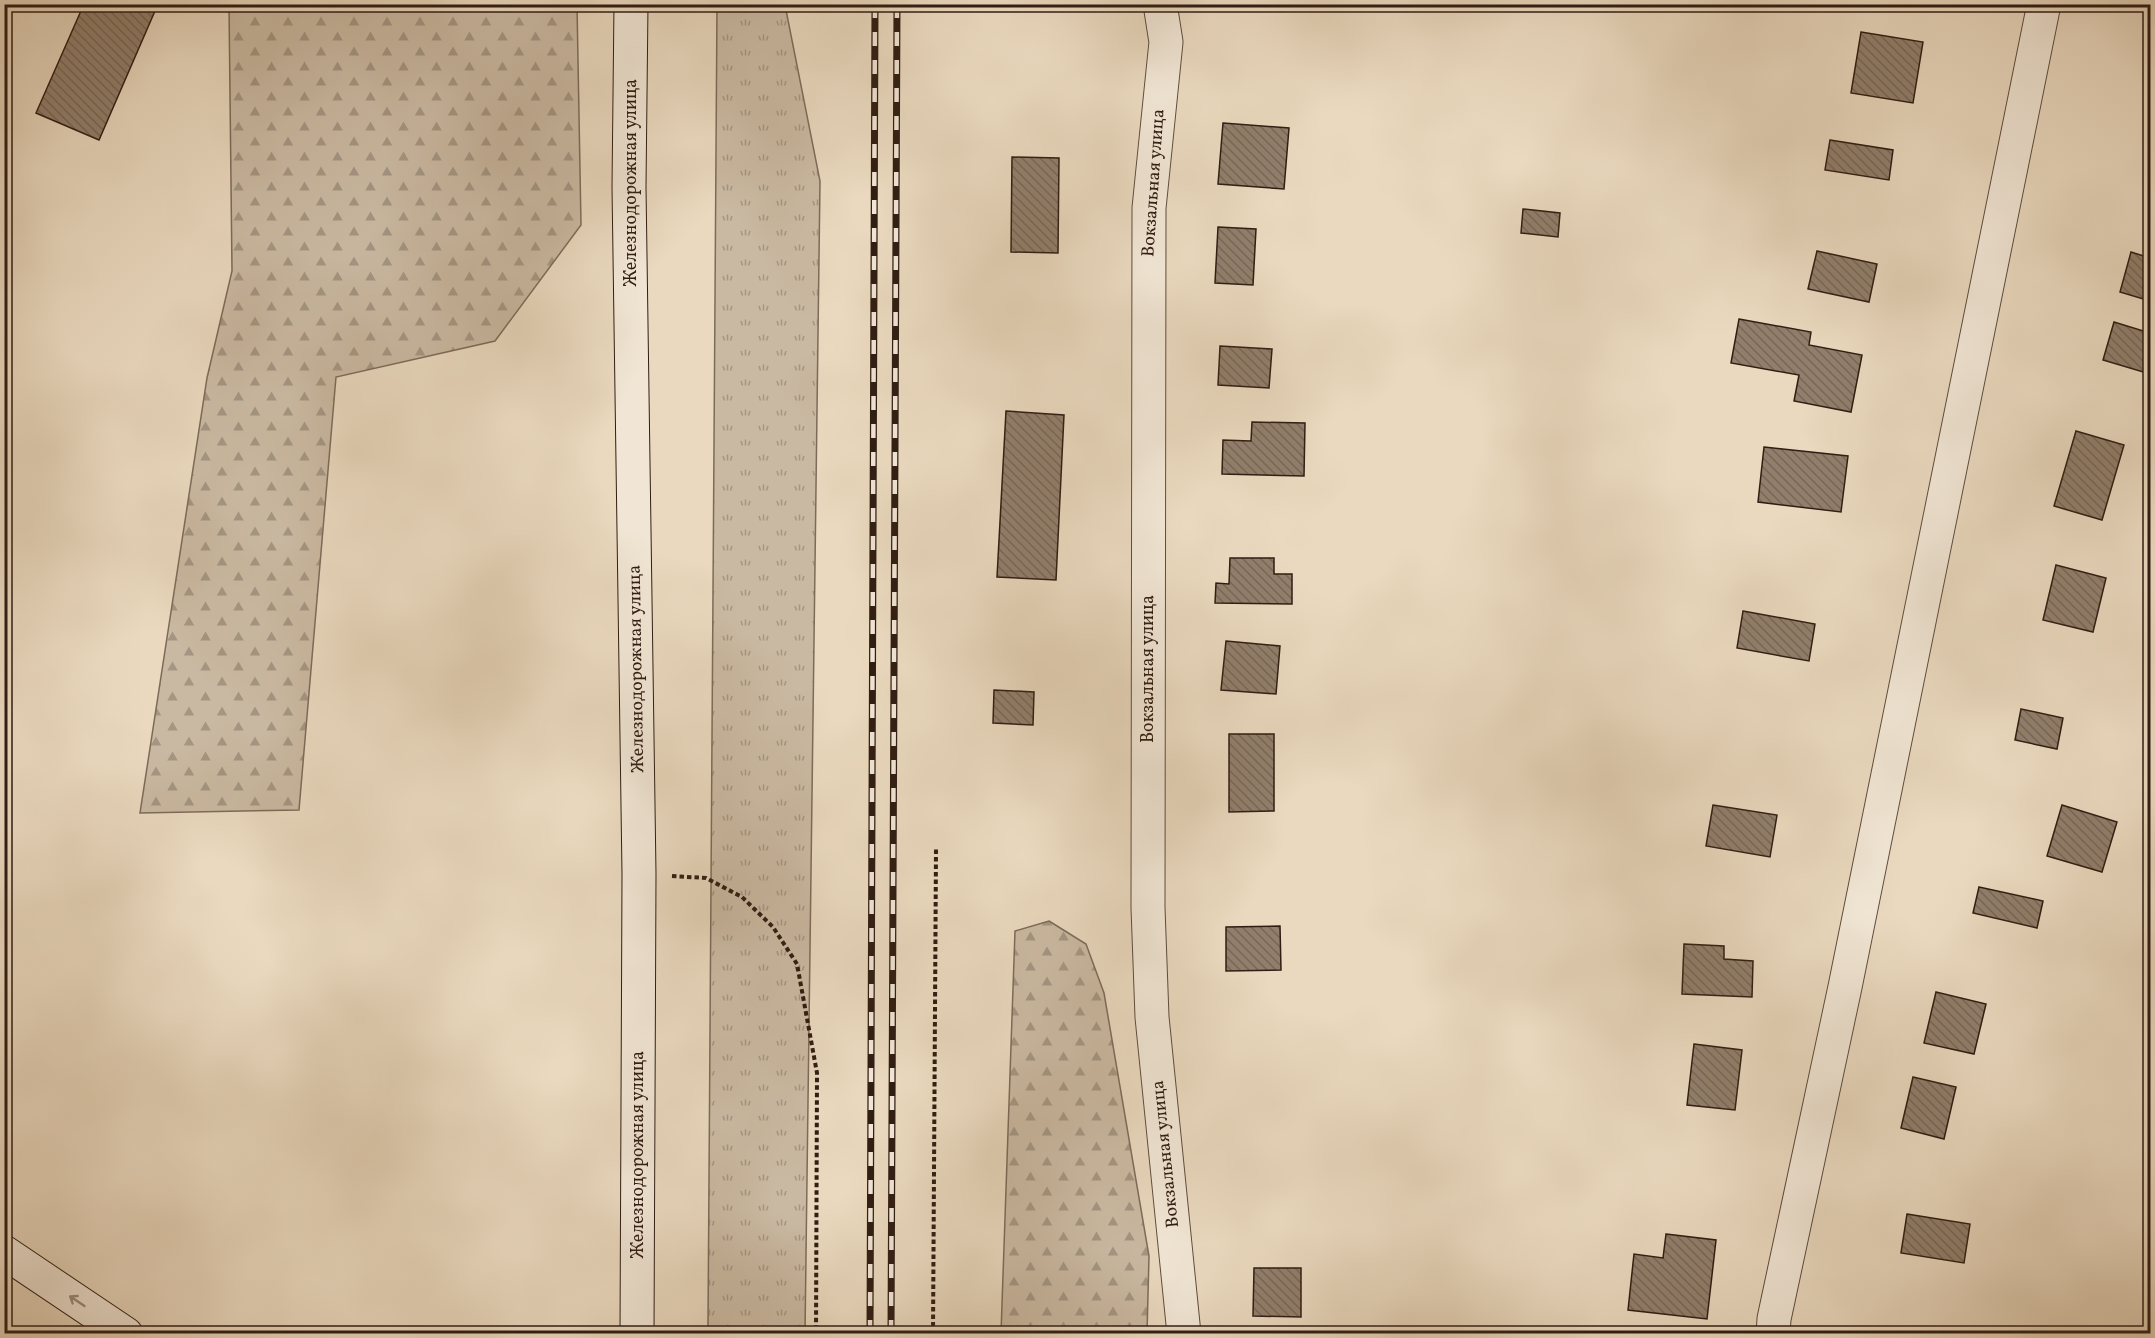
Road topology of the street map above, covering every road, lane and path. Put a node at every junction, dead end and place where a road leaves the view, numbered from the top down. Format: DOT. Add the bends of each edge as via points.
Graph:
graph roads {
  1 [pos="631,4"];
  2 [pos="1160,4"];
  3 [pos="2044,4"];
  4 [pos="936,848"];
  5 [pos="639,874"];
  6 [pos="4,1252"];
  7 [pos="126,1334"];
  8 [pos="637,1334"];
  9 [pos="816,1334"];
  10 [pos="933,1334"];
  11 [pos="1184,1334"];
  12 [pos="1773,1334"];
  1 -- 5 [label="street, Железнодорожная улица" via="629,187"];
  2 -- 11 [label="street, Вокзальная улица" via="1166,42 1149,208 1148,908 1152,1017"];
  3 -- 12 [label="street"];
  4 -- 10 [label="path"];
  5 -- 8 [label="street, Железнодорожная улица"];
  5 -- 9 [label="path" via="706,878 742,897 773,927 797,964 817,1073"];
  7 -- 6 [label="street, one-way"];
}
